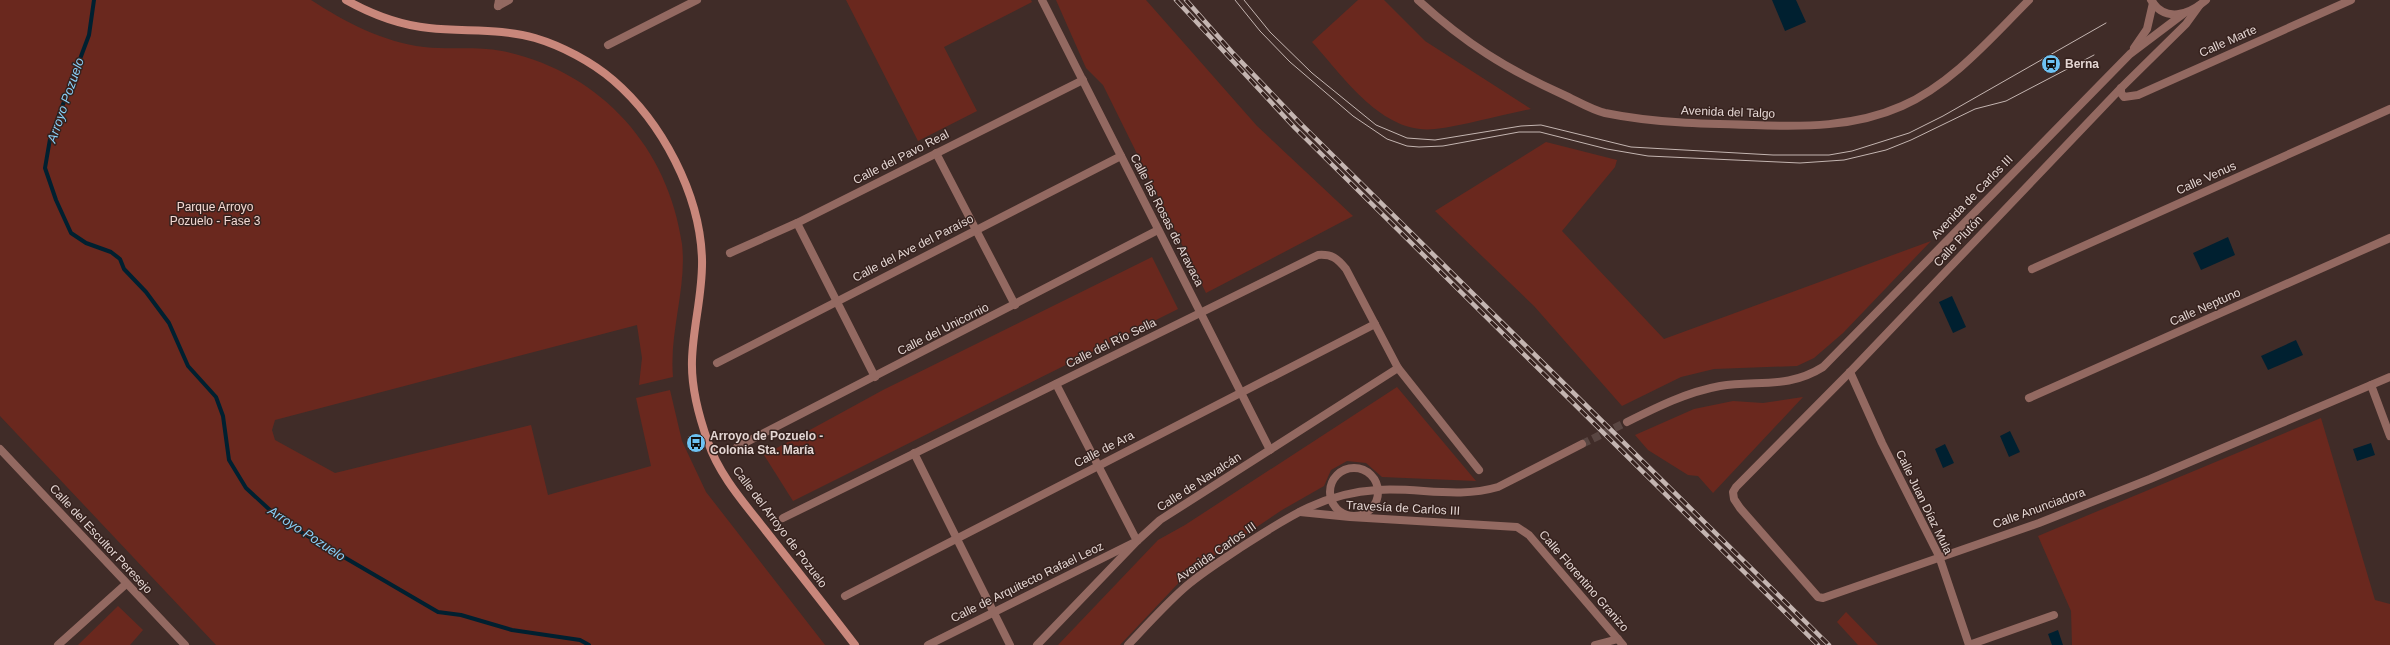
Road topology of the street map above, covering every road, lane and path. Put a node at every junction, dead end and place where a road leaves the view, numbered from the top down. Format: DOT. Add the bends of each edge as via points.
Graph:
graph roads {
  1 [pos="346,0"];
  2 [pos="509,0"];
  3 [pos="697,0"];
  4 [pos="1042,0"];
  5 [pos="1418,0"];
  6 [pos="2029,0"];
  7 [pos="2206,0"];
  8 [pos="2351,0"];
  9 [pos="2152,2"];
  10 [pos="499,3"];
  11 [pos="683,3"];
  12 [pos="2199,6"];
  13 [pos="2183,14"];
  14 [pos="608,45"];
  15 [pos="2130,54"];
  16 [pos="1082,80"];
  17 [pos="2121,88"];
  18 [pos="2390,109"];
  19 [pos="936,153"];
  20 [pos="1121,156"];
  21 [pos="797,223"];
  22 [pos="975,229"];
  23 [pos="1158,230"];
  24 [pos="2390,238"];
  25 [pos="730,253"];
  26 [pos="2032,269"];
  27 [pos="836,301"];
  28 [pos="1015,305"];
  29 [pos="1200,313"];
  30 [pos="1375,324"];
  31 [pos="717,363"];
  32 [pos="1398,368"];
  33 [pos="1850,372"];
  34 [pos="875,377"];
  35 [pos="2390,377"];
  36 [pos="1056,384"];
  37 [pos="2371,385"];
  38 [pos="1241,393"];
  39 [pos="2029,398"];
  40 [pos="1627,422"];
  41 [pos="2390,436"];
  42 [pos="1582,444"];
  43 [pos="737,447"];
  44 [pos="0,450"];
  45 [pos="1270,450"];
  46 [pos="914,453"];
  47 [pos="1099,466"];
  48 [pos="1480,470"];
  49 [pos="1378,490"];
  50 [pos="1733,492"];
  51 [pos="1332,497"];
  52 [pos="1300,512"];
  53 [pos="1350,517"];
  54 [pos="783,518"];
  55 [pos="1505,525"];
  56 [pos="957,539"];
  57 [pos="1137,541"];
  58 [pos="1939,556"];
  59 [pos="126,584"];
  60 [pos="845,596"];
  61 [pos="993,612"];
  62 [pos="2054,615"];
  63 [pos="1621,642"];
  64 [pos="58,645"];
  65 [pos="185,645"];
  66 [pos="855,645"];
  67 [pos="928,645"];
  68 [pos="1010,645"];
  69 [pos="1037,645"];
  70 [pos="1128,645"];
  71 [pos="1594,645"];
  72 [pos="1969,645"];
  1 -- 66 [label="main road, Calle del Arroyo de Pozuelo" via="391,20 410,25 506,33 535,38 558,47 613,80 663,137 686,184 700,235 701,284 692,362 698,411 708,445 735,491"];
  2 -- 10 [label="street"];
  3 -- 11 [label="street"];
  4 -- 16 [label="street, Calle las Rosas de Aravaca"];
  5 -- 6 [label="street, Avenida del Talgo" via="1450,30 1494,60 1541,85 1604,113 1679,123 1805,127 1857,121 1903,105 1943,81"];
  7 -- 12 [label="street"];
  8 -- 17 [label="street, Calle Marte" via="2138,95 2124,96"];
  9 -- 13 [label="street" via="2165,13"];
  9 -- 15 [label="street, Avenida de Carlos III" via="2147,29"];
  11 -- 14 [label="street"];
  12 -- 13 [label="street, Avenida de Carlos III"];
  12 -- 17 [label="street, Calle Plutón" via="2186,24"];
  13 -- 15 [label="street, Avenida de Carlos III"];
  15 -- 40 [label="street, Avenida de Carlos III" via="1833,358 1815,372 1794,381 1709,388 1675,399"];
  16 -- 19 [label="street, Calle del Pavo Real"];
  16 -- 20 [label="street, Calle las Rosas de Aravaca"];
  17 -- 33 [label="street, Calle Plutón"];
  18 -- 26 [label="street, Calle Venus"];
  19 -- 21 [label="street, Calle del Pavo Real"];
  19 -- 22 [label="street"];
  20 -- 22 [label="street, Calle del Ave del Paraíso"];
  20 -- 23 [label="street, Calle las Rosas de Aravaca"];
  21 -- 25 [label="street, Calle del Pavo Real"];
  21 -- 27 [label="street"];
  22 -- 27 [label="street, Calle del Ave del Paraíso"];
  22 -- 28 [label="street"];
  23 -- 28 [label="street, Calle del Unicornio"];
  23 -- 29 [label="street, Calle las Rosas de Aravaca"];
  24 -- 39 [label="street, Calle Neptuno"];
  27 -- 31 [label="street, Calle del Ave del Paraíso"];
  27 -- 34 [label="street"];
  28 -- 34 [label="street, Calle del Unicornio"];
  29 -- 30 [label="street, Calle del Río Sella" via="1318,255 1329,254 1346,269"];
  29 -- 36 [label="street, Calle del Río Sella"];
  29 -- 38 [label="street, Calle las Rosas de Aravaca"];
  30 -- 32 [label="street, Calle del Río Sella"];
  30 -- 38 [label="street, Calle de Ara"];
  32 -- 45 [label="street, Calle de Navalcán"];
  32 -- 48 [label="street"];
  33 -- 50 [label="street, Calle Plutón" via="1736,486"];
  33 -- 58 [label="street, Calle Juan Díaz Mula" via="1882,443"];
  34 -- 43 [label="street, Calle del Unicornio"];
  35 -- 37 [label="street, Calle Anunciadora"];
  36 -- 46 [label="street, Calle del Río Sella"];
  36 -- 47 [label="street"];
  37 -- 41 [label="street"];
  37 -- 58 [label="street, Calle Anunciadora" via="2120,491"];
  38 -- 45 [label="street, Calle las Rosas de Aravaca"];
  38 -- 47 [label="street, Calle de Ara"];
  42 -- 49 [label="street, Avenida Carlos III" via="1498,487 1485,491 1462,493"];
  44 -- 59 [label="street, Calle del Escultor Peresejo"];
  45 -- 57 [label="street, Calle de Navalcán" via="1160,520"];
  46 -- 54 [label="street, Calle del Río Sella"];
  46 -- 56 [label="street"];
  47 -- 56 [label="street, Calle de Ara"];
  47 -- 57 [label="street"];
  49 -- 51 [label="street, Avenida Carlos III"];
  49 -- 51 [label="street" via="1376,483 1366,471 1350,469 1339,474 1333,481"];
  49 -- 53 [label="street" via="1376,503 1369,510 1360,516"];
  50 -- 58 [label="street, Calle Anunciadora" via="1740,508 1818,597 1823,598"];
  51 -- 52 [label="street, Avenida Carlos III"];
  51 -- 53 [label="street" via="1334,507 1343,515"];
  52 -- 53 [label="street, Travesía de Carlos III"];
  52 -- 70 [label="street, Avenida Carlos III" via="1193,580"];
  53 -- 55 [label="street, Travesía de Carlos III"];
  55 -- 63 [label="street, Calle Florentino Granizo" via="1516,527 1529,535"];
  56 -- 60 [label="street, Calle de Ara"];
  56 -- 61 [label="street"];
  57 -- 61 [label="street, Calle de Arquitecto Rafael Leoz"];
  57 -- 69 [label="street, Calle de Navalcán"];
  58 -- 72 [label="street, Calle Juan Díaz Mula"];
  59 -- 64 [label="street"];
  59 -- 65 [label="street, Calle del Escultor Peresejo"];
  61 -- 67 [label="street, Calle de Arquitecto Rafael Leoz"];
  61 -- 68 [label="street"];
  62 -- 72 [label="street"];
  63 -- 71 [label="street"];
}
